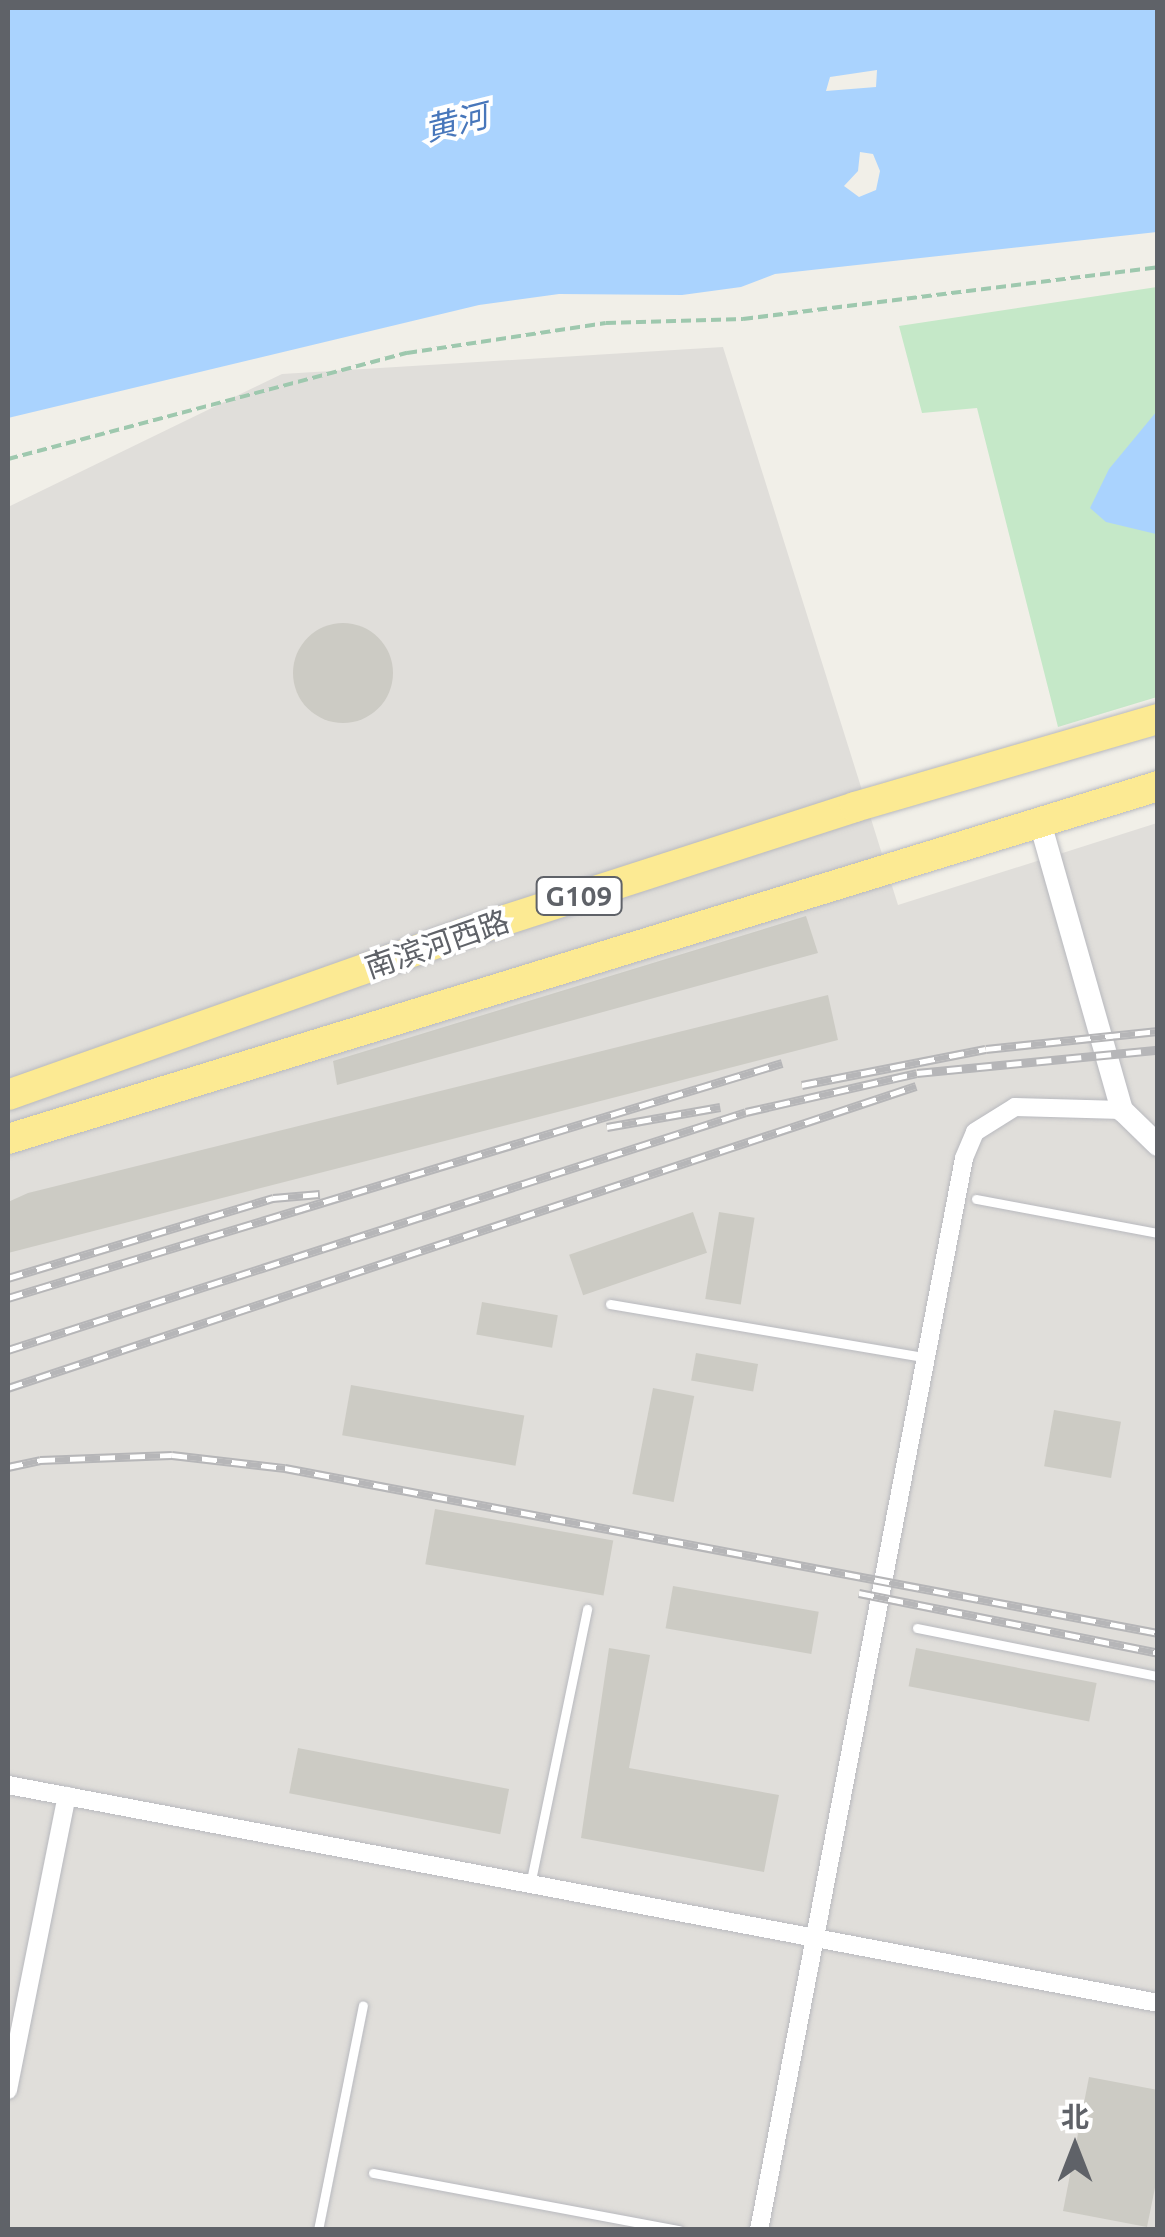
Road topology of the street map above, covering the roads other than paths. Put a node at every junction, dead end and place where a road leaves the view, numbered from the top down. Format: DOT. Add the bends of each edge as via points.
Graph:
graph roads {
  1 [pos="1158,720"];
  2 [pos="1158,786"];
  3 [pos="1039,819"];
  4 [pos="8,1095"];
  5 [pos="1122,1110"];
  6 [pos="8,1140"];
  7 [pos="1158,1145"];
  8 [pos="976,1199"];
  9 [pos="1158,1233"];
  10 [pos="610,1304"];
  11 [pos="925,1357"];
  12 [pos="587,1609"];
  13 [pos="917,1628"];
  14 [pos="1158,1676"];
  15 [pos="8,1785"];
  16 [pos="67,1796"];
  17 [pos="530,1885"];
  18 [pos="811,1938"];
  19 [pos="1158,2003"];
  20 [pos="362,2005"];
  21 [pos="8,2090"];
  22 [pos="374,2173"];
  23 [pos="318,2230"];
  24 [pos="680,2230"];
  25 [pos="759,2230"];
  1 -- 4 [label="highway, 南滨河西路 / G109" via="855,807 462,934"];
  2 -- 3 [label="highway, G109"];
  3 -- 5 [label="street"];
  3 -- 6 [label="highway, 南滨河西路 / G109"];
  5 -- 7 [label="street"];
  5 -- 11 [label="street" via="1016,1106 975,1132"];
  8 -- 9 [label="lane"];
  10 -- 11 [label="lane"];
  11 -- 18 [label="street"];
  12 -- 17 [label="lane"];
  13 -- 14 [label="lane"];
  15 -- 16 [label="street"];
  16 -- 17 [label="street"];
  16 -- 21 [label="street"];
  17 -- 18 [label="street"];
  18 -- 19 [label="street"];
  18 -- 25 [label="street"];
  20 -- 23 [label="lane"];
  22 -- 24 [label="lane"];
}
